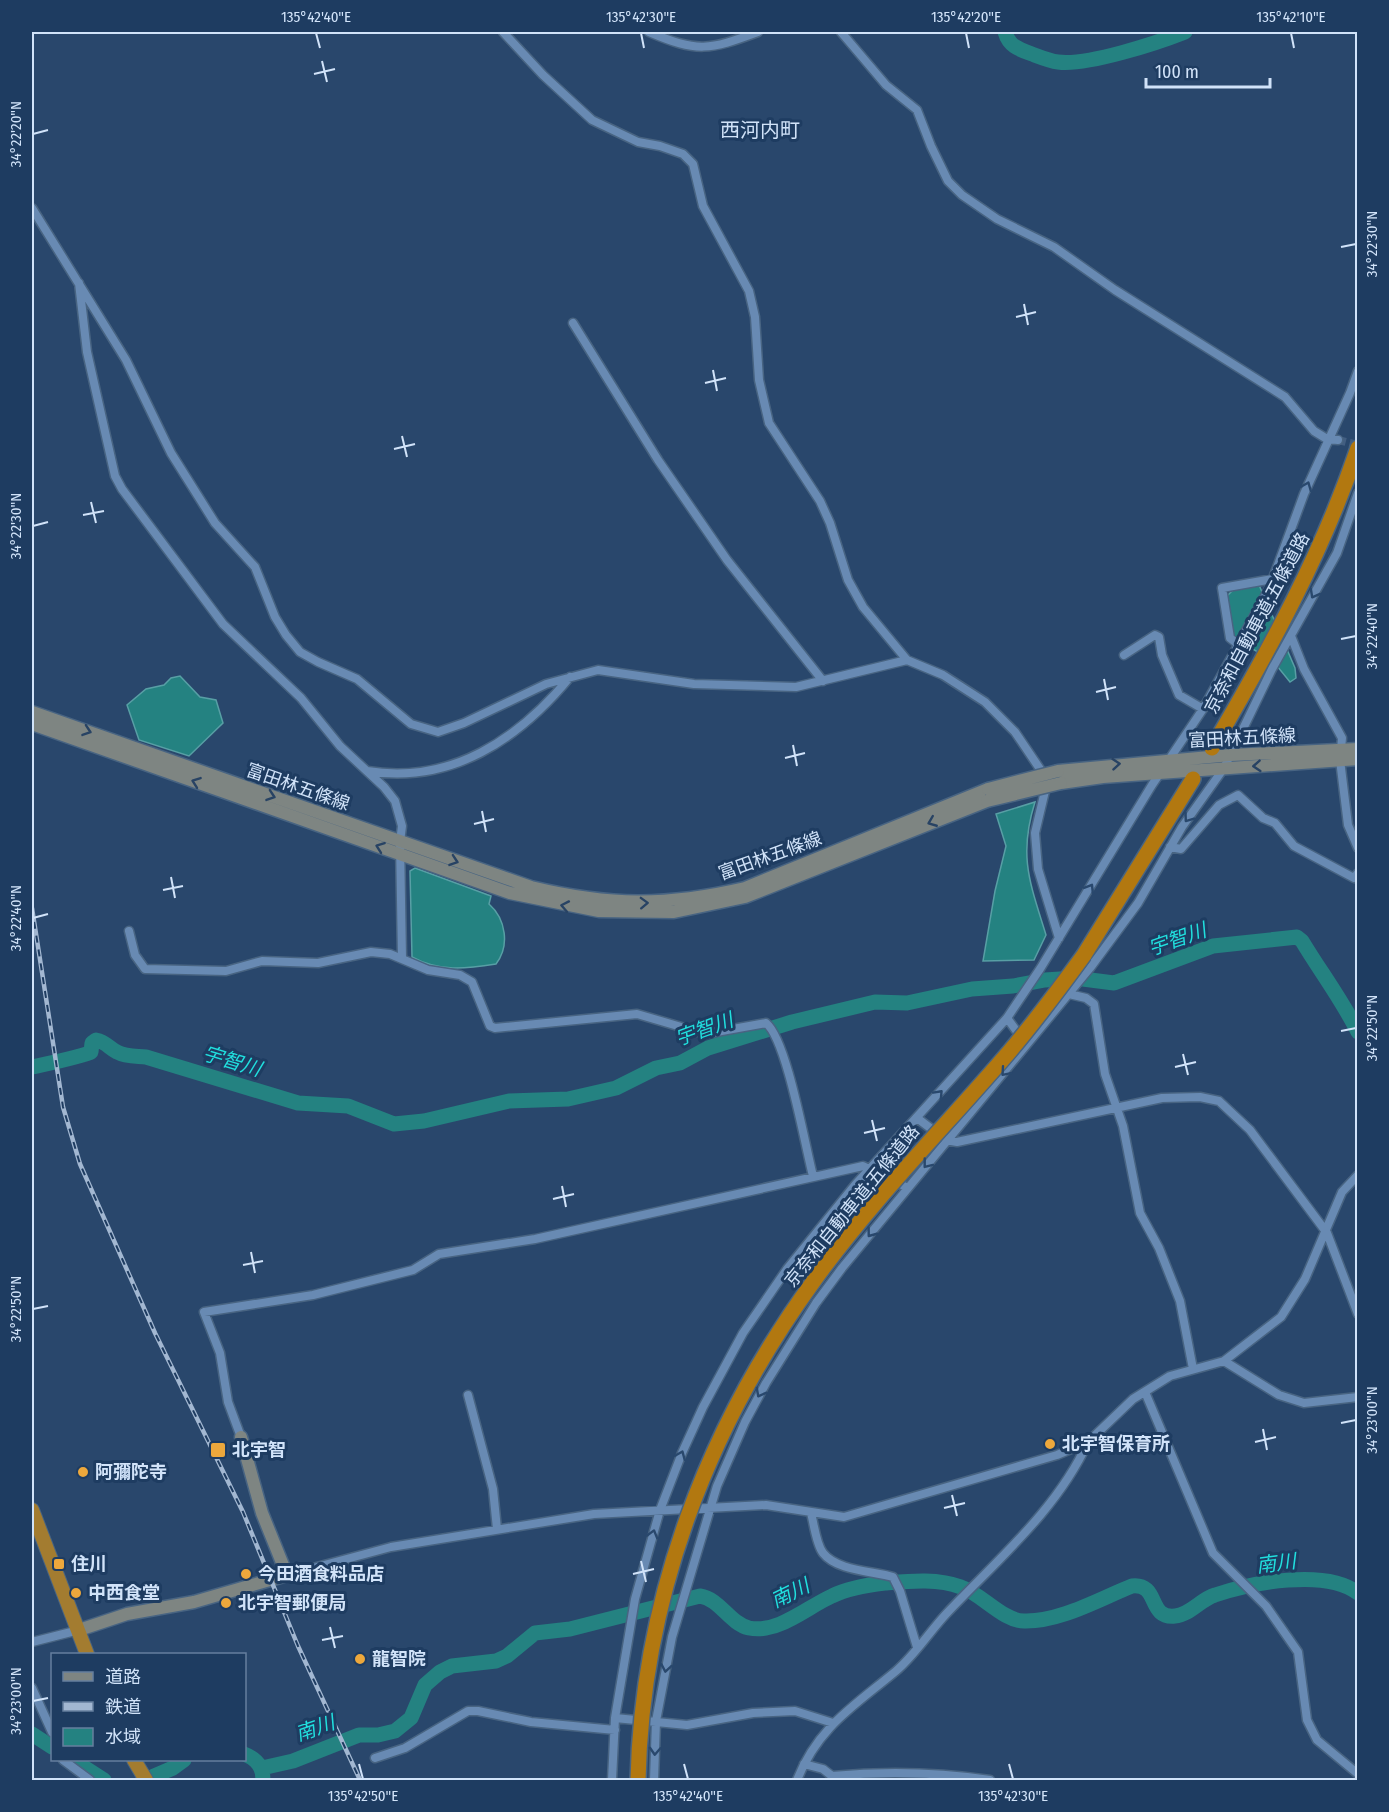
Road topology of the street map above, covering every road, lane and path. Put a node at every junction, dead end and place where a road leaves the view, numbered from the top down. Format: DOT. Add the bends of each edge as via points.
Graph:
graph roads {
  1 [pos="503,32"];
  2 [pos="649,32"];
  3 [pos="758,32"];
  4 [pos="841,32"];
  5 [pos="32,208"];
  6 [pos="79,282"];
  7 [pos="573,323"];
  8 [pos="1358,371"];
  9 [pos="1327,439"];
  10 [pos="1338,440"];
  11 [pos="1358,448"];
  12 [pos="1358,494"];
  13 [pos="1346,528"];
  14 [pos="1358,529"];
  15 [pos="1273,579"];
  16 [pos="1287,630"];
  17 [pos="1239,645"];
  18 [pos="1124,655"];
  19 [pos="907,660"];
  20 [pos="1267,665"];
  21 [pos="570,676"];
  22 [pos="823,681"];
  23 [pos="1203,709"];
  24 [pos="32,712"];
  25 [pos="32,724"];
  26 [pos="1212,748"];
  27 [pos="1358,749"];
  28 [pos="1231,755"];
  29 [pos="1341,755"];
  30 [pos="1358,759"];
  31 [pos="1170,761"];
  32 [pos="1224,768"];
  33 [pos="366,771"];
  34 [pos="1161,773"];
  35 [pos="1060,777"];
  36 [pos="1193,779"];
  37 [pos="1170,847"];
  38 [pos="400,848"];
  39 [pos="1358,848"];
  40 [pos="1358,873"];
  41 [pos="129,931"];
  42 [pos="1059,938"];
  43 [pos="402,958"];
  44 [pos="1087,962"];
  45 [pos="1069,994"];
  46 [pos="1007,1018"];
  47 [pos="1027,1046"];
  48 [pos="1115,1108"];
  49 [pos="917,1118"];
  50 [pos="946,1140"];
  51 [pos="871,1168"];
  52 [pos="1358,1175"];
  53 [pos="813,1176"];
  54 [pos="908,1188"];
  55 [pos="1327,1233"];
  56 [pos="1358,1314"];
  57 [pos="1224,1361"];
  58 [pos="1193,1369"];
  59 [pos="1145,1392"];
  60 [pos="468,1395"];
  61 [pos="1358,1397"];
  62 [pos="241,1437"];
  63 [pos="1088,1442"];
  64 [pos="712,1508"];
  65 [pos="32,1510"];
  66 [pos="660,1510"];
  67 [pos="811,1513"];
  68 [pos="497,1529"];
  69 [pos="287,1575"];
  70 [pos="79,1630"];
  71 [pos="32,1642"];
  72 [pos="917,1647"];
  73 [pos="87,1653"];
  74 [pos="32,1689"];
  75 [pos="615,1718"];
  76 [pos="656,1721"];
  77 [pos="833,1723"];
  78 [pos="51,1730"];
  79 [pos="615,1730"];
  80 [pos="375,1758"];
  81 [pos="64,1761"];
  82 [pos="135,1761"];
  83 [pos="804,1764"];
  84 [pos="1358,1774"];
  85 [pos="144,1777"];
  86 [pos="832,1778"];
  87 [pos="90,1780"];
  88 [pos="612,1780"];
  89 [pos="638,1780"];
  90 [pos="654,1780"];
  91 [pos="797,1780"];
  92 [pos="990,1780"];
  1 -- 19 [label="street" via="592,120 638,142 689,158 703,206 749,291 755,317 759,380 769,423 820,501 848,580 863,607"];
  2 -- 3 [label="street" via="712,48"];
  4 -- 9 [label="street" via="879,78 917,110 948,181 962,195 997,219 1054,247 1285,397 1314,431"];
  5 -- 6 [label="street"];
  6 -- 21 [label="street" via="141,387 171,453 215,523 255,567 275,616 300,652 357,679 411,724 438,732"];
  6 -- 33 [label="street" via="87,352 115,476 122,489 223,624 301,698"];
  7 -- 22 [label="street" via="658,460 727,560"];
  8 -- 9 [label="street"];
  9 -- 10 [label="street"];
  15 -- 9 [label="street, one-way"];
  11 -- 16 [label="highway, 京奈和自動車道;五條道路"];
  12 -- 13 [label="street"];
  13 -- 14 [label="street"];
  13 -- 16 [label="street, one-way"];
  15 -- 17 [label="street"];
  15 -- 17 [label="street" via="1222,588 1230,638"];
  16 -- 20 [label="highway, 京奈和自動車道;五條道路"];
  16 -- 29 [label="street" via="1342,738"];
  17 -- 23 [label="street"];
  18 -- 23 [label="street" via="1155,635 1159,637 1162,655 1179,695"];
  19 -- 22 [label="street"];
  19 -- 42 [label="street" via="943,675 985,702 1015,732 1040,769 1045,791 1035,833 1038,869"];
  20 -- 26 [label="highway, 京奈和自動車道;五條道路"];
  20 -- 28 [label="street"];
  21 -- 22 [label="street" via="598,670 694,684 796,687"];
  21 -- 33 [label="street" via="532,718 467,759 414,774"];
  23 -- 31 [label="street"];
  24 -- 38 [label="main road, 富田林五條線, one-way"];
  38 -- 25 [label="main road, 富田林五條線, one-way"];
  27 -- 29 [label="main road, 富田林五條線"];
  28 -- 29 [label="main road, 富田林五條線"];
  28 -- 31 [label="main road, 富田林五條線"];
  28 -- 32 [label="street"];
  29 -- 30 [label="main road, 富田林五條線"];
  29 -- 32 [label="main road, 富田林五條線, one-way"];
  29 -- 39 [label="street" via="1348,825"];
  31 -- 34 [label="street"];
  35 -- 31 [label="main road, 富田林五條線, one-way"];
  32 -- 34 [label="main road, 富田林五條線"];
  32 -- 37 [label="street, one-way"];
  33 -- 38 [label="street" via="395,801 402,826"];
  34 -- 35 [label="main road, 富田林五條線"];
  42 -- 34 [label="street, one-way"];
  35 -- 38 [label="main road, 富田林五條線, bridge" via="988,795 745,888 672,902 635,903 561,894"];
  36 -- 44 [label="highway, 京奈和自動車道;五條道路"];
  37 -- 40 [label="street" via="1181,849 1219,805 1238,795 1263,818 1275,823 1294,846 1354,878"];
  37 -- 44 [label="street" via="1138,903"];
  38 -- 43 [label="street"];
  41 -- 43 [label="street" via="135,956 145,969 226,970 262,960 318,963 371,952"];
  42 -- 46 [label="street"];
  43 -- 53 [label="street" via="472,982 490,1026 495,1028 637,1014 705,1034 766,1023 782,1056"];
  44 -- 45 [label="street"];
  44 -- 89 [label="highway, 京奈和自動車道;五條道路, bridge" via="852,1232 813,1281 747,1384 700,1484 666,1582 646,1682"];
  45 -- 47 [label="street"];
  45 -- 48 [label="street" via="1094,1004 1105,1074"];
  46 -- 47 [label="street"];
  49 -- 46 [label="street, one-way"];
  47 -- 50 [label="street, one-way"];
  48 -- 50 [label="street" via="957,1142"];
  48 -- 55 [label="street" via="1162,1098 1219,1101 1250,1130"];
  48 -- 58 [label="street" via="1123,1126 1140,1213 1180,1301"];
  49 -- 50 [label="street"];
  49 -- 51 [label="street"];
  50 -- 54 [label="street, one-way"];
  51 -- 53 [label="street" via="863,1166"];
  51 -- 54 [label="street"];
  66 -- 51 [label="street, one-way" via="692,1430 757,1311 804,1246"];
  52 -- 55 [label="street" via="1342,1192"];
  53 -- 62 [label="street" via="535,1239 439,1254 413,1270 313,1294 204,1312 220,1353 228,1402"];
  54 -- 64 [label="street, one-way" via="823,1295 766,1383 729,1456"];
  55 -- 56 [label="street"];
  55 -- 57 [label="street" via="1281,1317"];
  57 -- 58 [label="street"];
  57 -- 61 [label="street" via="1279,1395 1304,1403"];
  58 -- 59 [label="street" via="1170,1376"];
  59 -- 63 [label="street"];
  59 -- 84 [label="street" via="1213,1553 1266,1606 1298,1652 1307,1720 1317,1740"];
  60 -- 68 [label="street" via="497,1506"];
  62 -- 69 [label="main road" via="262,1513"];
  63 -- 67 [label="street" via="868,1512 844,1517"];
  63 -- 72 [label="street" via="1076,1469 1055,1498"];
  64 -- 66 [label="street"];
  64 -- 67 [label="street" via="766,1504"];
  64 -- 76 [label="street, one-way" via="677,1616"];
  65 -- 70 [label="highway"];
  66 -- 68 [label="street" via="594,1514"];
  75 -- 66 [label="street, one-way" via="635,1599"];
  67 -- 72 [label="street" via="822,1552 830,1559 893,1577"];
  68 -- 69 [label="street" via="391,1547"];
  69 -- 70 [label="main road"];
  70 -- 71 [label="street"];
  70 -- 73 [label="highway"];
  72 -- 77 [label="street" via="898,1670"];
  74 -- 78 [label="street"];
  75 -- 76 [label="street"];
  75 -- 79 [label="street"];
  76 -- 77 [label="street" via="687,1725 753,1713 795,1711"];
  76 -- 90 [label="street, one-way"];
  77 -- 83 [label="street"];
  79 -- 80 [label="street" via="468,1711 405,1748"];
  79 -- 88 [label="street"];
  81 -- 87 [label="street"];
  82 -- 85 [label="highway"];
  83 -- 86 [label="street" via="823,1768"];
  83 -- 91 [label="street"];
  86 -- 92 [label="street" via="883,1771"];
}
